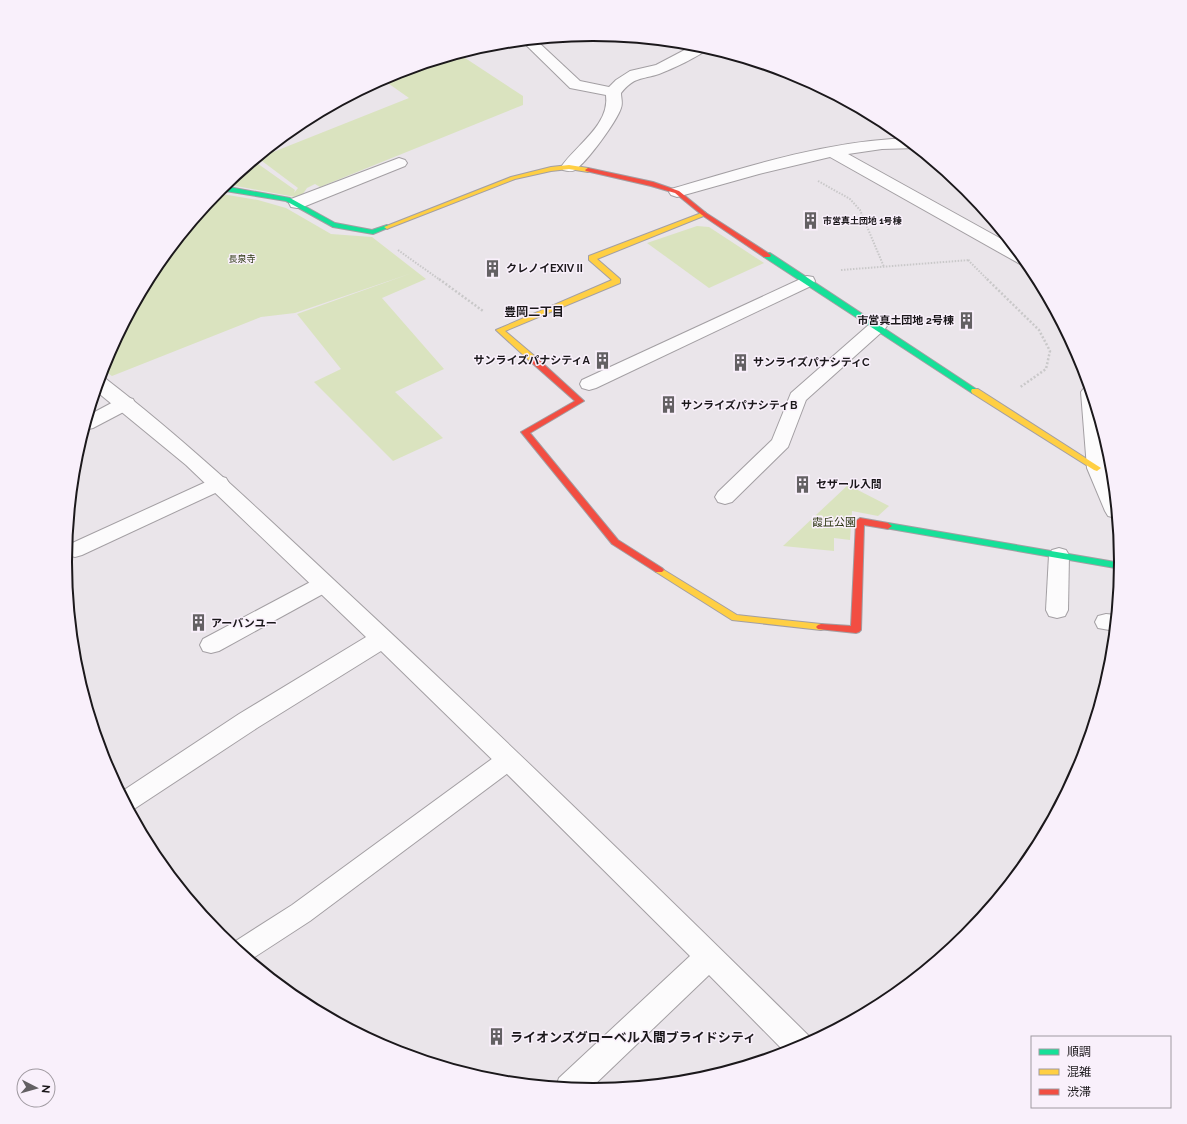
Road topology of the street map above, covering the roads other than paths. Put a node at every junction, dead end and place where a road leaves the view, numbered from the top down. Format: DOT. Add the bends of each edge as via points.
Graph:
graph roads {
  1 [pos="533,44"];
  2 [pos="694,51"];
  3 [pos="613,92"];
  4 [pos="904,144"];
  5 [pos="833,152"];
  6 [pos="399,163"];
  7 [pos="569,167"];
  8 [pos="230,189"];
  9 [pos="677,192"];
  10 [pos="297,203"];
  11 [pos="704,214"];
  12 [pos="1012,253"];
  13 [pos="802,277"];
  14 [pos="878,326"];
  15 [pos="589,384"];
  16 [pos="103,386"];
  17 [pos="126,403"];
  18 [pos="1093,413"];
  19 [pos="92,421"];
  20 [pos="1097,468"];
  21 [pos="218,483"];
  22 [pos="725,497"];
  23 [pos="1110,498"];
  24 [pos="75,550"];
  25 [pos="1059,555"];
  26 [pos="1114,565"];
  27 [pos="324,584"];
  28 [pos="1057,610"];
  29 [pos="382,639"];
  30 [pos="211,645"];
  31 [pos="508,760"];
  32 [pos="130,799"];
  33 [pos="245,949"];
  34 [pos="709,956"];
  35 [pos="795,1042"];
  36 [pos="576,1082"];
  1 -- 3 [label="street" via="575,85"];
  2 -- 3 [label="street" via="661,68 634,74"];
  3 -- 7 [label="street" via="614,106 606,123"];
  4 -- 5 [label="street" via="874,144"];
  5 -- 9 [label="street" via="785,162"];
  5 -- 12 [label="street"];
  6 -- 10 [label="street"];
  7 -- 9 [label="street" via="653,184"];
  7 -- 10 [label="street" via="513,178 373,232 332,225"];
  8 -- 10 [label="street" via="288,199"];
  9 -- 11 [label="street"];
  11 -- 13 [label="street"];
  11 -- 25 [label="street" via="592,258 617,281 500,330 580,401 525,432 615,542 735,618 856,630 860,521"];
  13 -- 14 [label="street"];
  13 -- 15 [label="lane"];
  14 -- 20 [label="street"];
  14 -- 22 [label="lane" via="798,398 781,443"];
  16 -- 17 [label="street"];
  17 -- 19 [label="lane"];
  17 -- 21 [label="street"];
  18 -- 20 [label="street"];
  20 -- 23 [label="street"];
  21 -- 24 [label="lane"];
  21 -- 27 [label="street"];
  25 -- 26 [label="street"];
  25 -- 28 [label="lane"];
  27 -- 29 [label="street"];
  27 -- 30 [label="lane"];
  29 -- 31 [label="street"];
  29 -- 32 [label="street" via="248,721"];
  31 -- 33 [label="lane" via="301,913"];
  31 -- 34 [label="street"];
  34 -- 35 [label="street"];
  34 -- 36 [label="street"];
}
